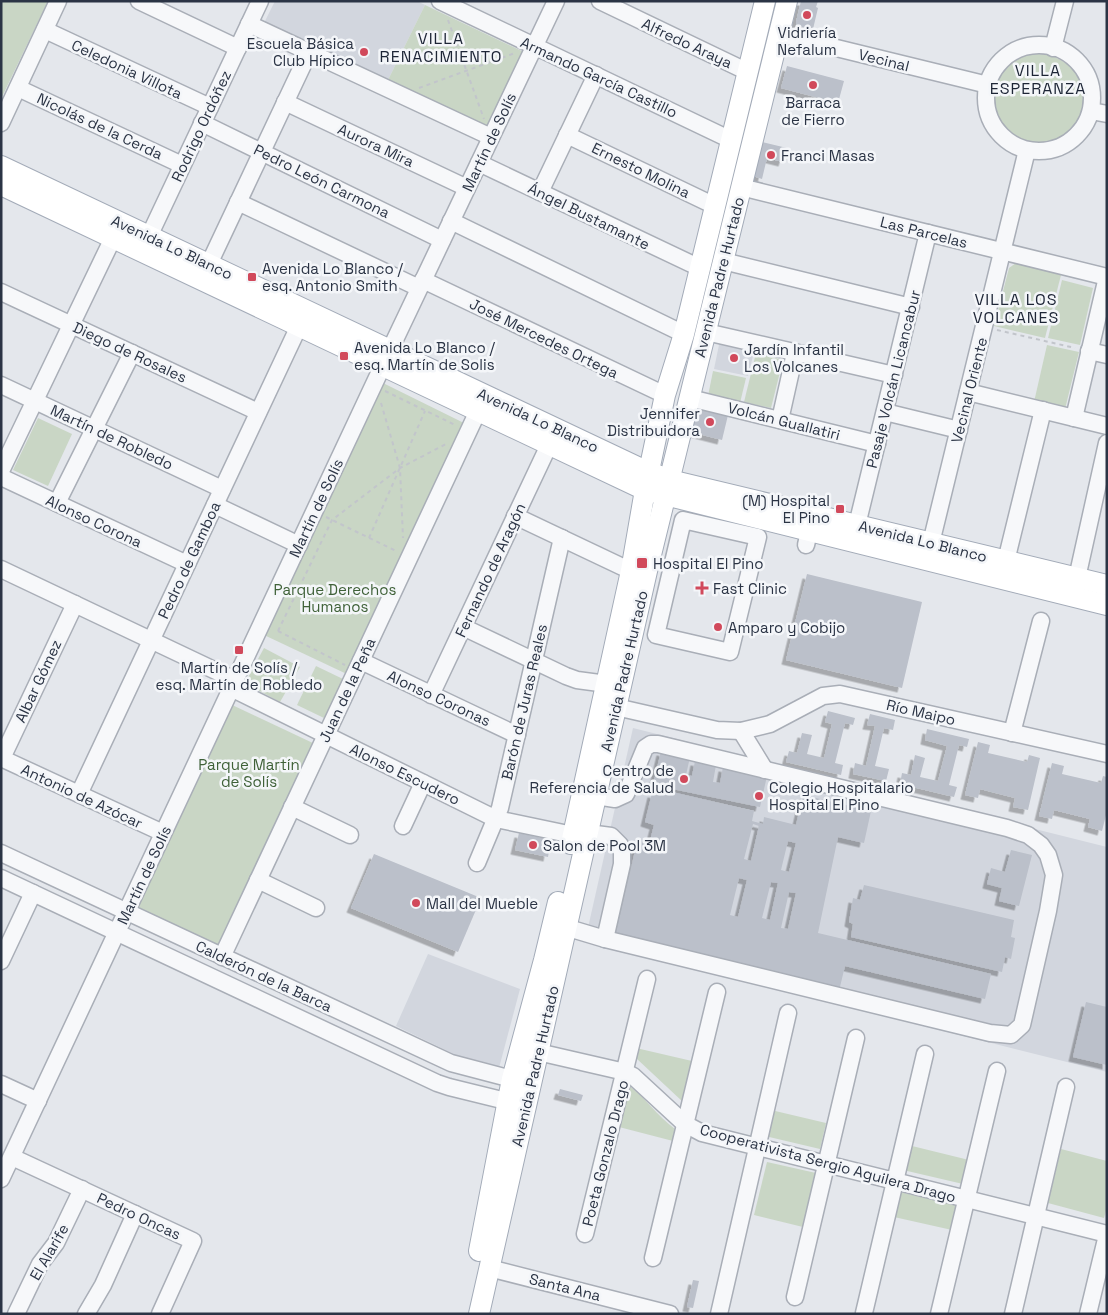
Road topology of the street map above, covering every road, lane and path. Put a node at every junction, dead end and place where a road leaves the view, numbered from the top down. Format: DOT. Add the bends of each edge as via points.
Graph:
graph roads {
  1 [pos="58,1"];
  2 [pos="140,1"];
  3 [pos="260,1"];
  4 [pos="556,1"];
  5 [pos="600,1"];
  6 [pos="787,1"];
  7 [pos="1064,1"];
  8 [pos="440,2"];
  9 [pos="763,2"];
  10 [pos="249,24"];
  11 [pos="45,30"];
  12 [pos="779,34"];
  13 [pos="534,46"];
  14 [pos="238,48"];
  15 [pos="1053,48"];
  16 [pos="309,52"];
  17 [pos="468,71"];
  18 [pos="748,72"];
  19 [pos="596,75"];
  20 [pos="988,85"];
  21 [pos="18,88"];
  22 [pos="400,94"];
  23 [pos="286,102"];
  24 [pos="210,107"];
  25 [pos="1099,112"];
  26 [pos="1,123"];
  27 [pos="202,123"];
  28 [pos="567,135"];
  29 [pos="491,138"];
  30 [pos="730,140"];
  31 [pos="1027,150"];
  32 [pos="262,152"];
  33 [pos="479,163"];
  34 [pos="182,165"];
  35 [pos="1,166"];
  36 [pos="1,185"];
  37 [pos="742,187"];
  38 [pos="467,188"];
  39 [pos="540,192"];
  40 [pos="238,202"];
  41 [pos="715,206"];
  42 [pos="452,220"];
  43 [pos="928,233"];
  44 [pos="113,238"];
  45 [pos="442,240"];
  46 [pos="146,244"];
  47 [pos="1003,252"];
  48 [pos="723,261"];
  49 [pos="209,264"];
  50 [pos="700,268"];
  51 [pos="1107,277"];
  52 [pos="421,284"];
  53 [pos="1,292"];
  54 [pos="911,307"];
  55 [pos="71,325"];
  56 [pos="298,326"];
  57 [pos="984,327"];
  58 [pos="706,332"];
  59 [pos="684,334"];
  60 [pos="1089,351"];
  61 [pos="795,352"];
  62 [pos="132,353"];
  63 [pos="1107,355"];
  64 [pos="386,358"];
  65 [pos="894,375"];
  66 [pos="1,385"];
  67 [pos="384,390"];
  68 [pos="968,392"];
  69 [pos="379,395"];
  70 [pos="665,395"];
  71 [pos="690,398"];
  72 [pos="35,401"];
  73 [pos="1043,410"];
  74 [pos="425,411"];
  75 [pos="478,411"];
  76 [pos="258,412"];
  77 [pos="885,412"];
  78 [pos="1074,418"];
  79 [pos="780,420"];
  80 [pos="1107,426"];
  81 [pos="94,428"];
  82 [pos="959,430"];
  83 [pos="468,432"];
  84 [pos="1107,443"];
  85 [pos="549,444"];
  86 [pos="877,444"];
  87 [pos="400,468"];
  88 [pos="1,471"];
  89 [pos="1,477"];
  90 [pos="646,481"];
  91 [pos="668,488"];
  92 [pos="222,489"];
  93 [pos="57,503"];
  94 [pos="215,505"];
  95 [pos="314,512"];
  96 [pos="515,516"];
  97 [pos="332,520"];
  98 [pos="858,526"];
  99 [pos="369,538"];
  100 [pos="562,538"];
  101 [pos="931,543"];
  102 [pos="299,545"];
  103 [pos="407,555"];
  104 [pos="1006,561"];
  105 [pos="187,564"];
  106 [pos="1,569"];
  107 [pos="631,571"];
  108 [pos="1077,578"];
  109 [pos="1107,585"];
  110 [pos="75,604"];
  111 [pos="1107,605"];
  112 [pos="1041,621"];
  113 [pos="462,627"];
  114 [pos="152,640"];
  115 [pos="730,652"];
  116 [pos="534,661"];
  117 [pos="358,666"];
  118 [pos="233,684"];
  119 [pos="431,694"];
  120 [pos="614,696"];
  121 [pos="741,731"];
  122 [pos="1012,732"];
  123 [pos="326,735"];
  124 [pos="517,736"];
  125 [pos="1107,754"];
  126 [pos="2,758"];
  127 [pos="766,770"];
  128 [pos="423,783"];
  129 [pos="79,794"];
  130 [pos="596,796"];
  131 [pos="292,807"];
  132 [pos="496,818"];
  133 [pos="403,826"];
  134 [pos="163,833"];
  135 [pos="350,834"];
  136 [pos="580,834"];
  137 [pos="1,853"];
  138 [pos="477,863"];
  139 [pos="1,878"];
  140 [pos="258,880"];
  141 [pos="33,893"];
  142 [pos="316,908"];
  143 [pos="126,912"];
  144 [pos="559,926"];
  145 [pos="117,933"];
  146 [pos="605,939"];
  147 [pos="222,957"];
  148 [pos="1,961"];
  149 [pos="647,979"];
  150 [pos="717,992"];
  151 [pos="788,1013"];
  152 [pos="856,1038"];
  153 [pos="538,1052"];
  154 [pos="925,1054"];
  155 [pos="435,1056"];
  156 [pos="996,1071"];
  157 [pos="625,1072"];
  158 [pos="427,1078"];
  159 [pos="512,1079"];
  160 [pos="1,1084"];
  161 [pos="1066,1087"];
  162 [pos="521,1098"];
  163 [pos="38,1101"];
  164 [pos="685,1124"];
  165 [pos="757,1148"];
  166 [pos="12,1157"];
  167 [pos="826,1165"];
  168 [pos="1,1179"];
  169 [pos="894,1181"];
  170 [pos="82,1189"];
  171 [pos="966,1199"];
  172 [pos="135,1214"];
  173 [pos="1035,1216"];
  174 [pos="585,1234"];
  175 [pos="1107,1234"];
  176 [pos="653,1258"];
  177 [pos="489,1268"];
  178 [pos="795,1297"];
  179 [pos="864,1313"];
  180 [pos="16,1314"];
  181 [pos="86,1314"];
  182 [pos="160,1314"];
  183 [pos="464,1314"];
  184 [pos="479,1314"];
  185 [pos="670,1314"];
  186 [pos="719,1314"];
  187 [pos="939,1314"];
  188 [pos="1013,1314"];
  189 [pos="1088,1314"];
  1 -- 11 [label="street"];
  2 -- 14 [label="street"];
  3 -- 10 [label="street, Rodrigo Ordóñez"];
  4 -- 13 [label="street, Martín de Solís"];
  5 -- 18 [label="street, Alfredo Araya"];
  6 -- 12 [label="main road, Avenida Padre Hurtado"];
  7 -- 15 [label="street"];
  8 -- 13 [label="street, Armando García Castillo"];
  8 -- 17 [label="path"];
  9 -- 18 [label="main road, Avenida Padre Hurtado"];
  10 -- 14 [label="street, Rodrigo Ordóñez"];
  10 -- 16 [label="street"];
  11 -- 21 [label="street"];
  11 -- 24 [label="street, Celedonia Villota"];
  12 -- 20 [label="street, Vecinal"];
  12 -- 37 [label="main road, Avenida Padre Hurtado"];
  13 -- 17 [label="path"];
  13 -- 19 [label="street, Armando García Castillo"];
  13 -- 29 [label="street, Martín de Solís"];
  14 -- 24 [label="street, Rodrigo Ordóñez"];
  15 -- 20 [label="street" via="1028,47 1013,53 1000,63"];
  15 -- 25 [label="street" via="1068,54 1085,71"];
  16 -- 22 [label="street"];
  16 -- 23 [label="street"];
  17 -- 22 [label="path"];
  17 -- 29 [label="path"];
  18 -- 30 [label="main road, Avenida Padre Hurtado"];
  19 -- 28 [label="street"];
  19 -- 30 [label="street, Armando García Castillo"];
  20 -- 31 [label="street" via="986,102 994,126 1012,144"];
  21 -- 26 [label="street"];
  21 -- 34 [label="street, Nicolás de la Cerda"];
  22 -- 29 [label="street"];
  23 -- 32 [label="street"];
  23 -- 38 [label="street, Aurora Mira"];
  24 -- 27 [label="street, Rodrigo Ordóñez"];
  25 -- 31 [label="street" via="1071,141 1055,149"];
  27 -- 32 [label="street, Pedro León Carmona"];
  27 -- 34 [label="street, Rodrigo Ordóñez"];
  28 -- 39 [label="street"];
  28 -- 41 [label="street, Ernesto Molina"];
  29 -- 33 [label="street, Martín de Solís"];
  30 -- 41 [label="main road, Avenida Padre Hurtado"];
  31 -- 47 [label="street, Vecinal Oriente"];
  32 -- 40 [label="street"];
  32 -- 45 [label="street, Pedro León Carmona"];
  33 -- 38 [label="street, Martín de Solís"];
  33 -- 39 [label="street, Ángel Bustamante"];
  34 -- 46 [label="street, Rodrigo Ordóñez"];
  35 -- 46 [label="main road, Avenida Lo Blanco"];
  36 -- 44 [label="main road, Avenida Lo Blanco"];
  37 -- 43 [label="street, Las Parcelas"];
  37 -- 48 [label="main road, Avenida Padre Hurtado"];
  38 -- 42 [label="street, Martín de Solís"];
  39 -- 50 [label="street, Ángel Bustamante"];
  40 -- 49 [label="street"];
  40 -- 52 [label="street, José Mercedes Ortega"];
  41 -- 50 [label="main road, Avenida Padre Hurtado"];
  42 -- 45 [label="street, Martín de Solís"];
  42 -- 59 [label="street"];
  43 -- 47 [label="street, Las Parcelas"];
  43 -- 54 [label="street, Pasaje Volcán Licancabur"];
  44 -- 46 [label="main road, Avenida Lo Blanco"];
  44 -- 55 [label="street"];
  45 -- 52 [label="street, Martín de Solís"];
  46 -- 49 [label="main road, Avenida Lo Blanco"];
  46 -- 56 [label="main road, Avenida Lo Blanco"];
  47 -- 51 [label="street, Las Parcelas"];
  47 -- 57 [label="street, Vecinal Oriente"];
  48 -- 54 [label="street"];
  48 -- 58 [label="main road, Avenida Padre Hurtado"];
  49 -- 64 [label="main road, Avenida Lo Blanco"];
  50 -- 59 [label="main road, Avenida Padre Hurtado"];
  51 -- 60 [label="street"];
  52 -- 64 [label="street, Martín de Solís"];
  52 -- 70 [label="street, José Mercedes Ortega"];
  53 -- 55 [label="street, Diego de Rosales"];
  54 -- 65 [label="street, Pasaje Volcán Licancabur"];
  55 -- 62 [label="street, Diego de Rosales"];
  55 -- 72 [label="street"];
  56 -- 64 [label="main road, Avenida Lo Blanco"];
  56 -- 76 [label="street, Pedro de Gamboa"];
  57 -- 60 [label="path"];
  57 -- 68 [label="street, Vecinal Oriente"];
  58 -- 61 [label="street"];
  58 -- 71 [label="main road, Avenida Padre Hurtado"];
  59 -- 70 [label="main road, Avenida Padre Hurtado"];
  60 -- 63 [label="street"];
  60 -- 78 [label="street"];
  61 -- 65 [label="street"];
  61 -- 79 [label="street"];
  62 -- 76 [label="street, Diego de Rosales"];
  62 -- 81 [label="street"];
  64 -- 75 [label="main road, Avenida Lo Blanco"];
  64 -- 90 [label="main road, Avenida Lo Blanco"];
  64 -- 95 [label="street, Martín de Solís"];
  65 -- 77 [label="street, Pasaje Volcán Licancabur"];
  66 -- 72 [label="street, Martín de Robledo"];
  67 -- 74 [label="path"];
  68 -- 73 [label="street"];
  68 -- 82 [label="street, Vecinal Oriente"];
  69 -- 87 [label="path"];
  70 -- 90 [label="main road, Avenida Padre Hurtado"];
  71 -- 79 [label="street, Volcán Guallatiri"];
  71 -- 91 [label="main road, Avenida Padre Hurtado"];
  72 -- 81 [label="street, Martín de Robledo"];
  72 -- 88 [label="street"];
  73 -- 78 [label="street"];
  73 -- 104 [label="street"];
  74 -- 83 [label="path"];
  74 -- 87 [label="path"];
  75 -- 83 [label="street, Juan de la Peña"];
  75 -- 85 [label="main road, Avenida Lo Blanco"];
  76 -- 92 [label="street, Pedro de Gamboa"];
  77 -- 82 [label="street"];
  77 -- 86 [label="street, Pasaje Volcán Licancabur"];
  78 -- 80 [label="street"];
  79 -- 86 [label="street, Volcán Guallatiri"];
  81 -- 92 [label="street, Martín de Robledo"];
  81 -- 93 [label="street"];
  82 -- 101 [label="street, Vecinal Oriente"];
  83 -- 87 [label="path"];
  83 -- 103 [label="street, Juan de la Peña"];
  84 -- 108 [label="street"];
  85 -- 90 [label="main road, Avenida Lo Blanco"];
  85 -- 96 [label="street, Fernando de Aragón"];
  86 -- 98 [label="street, Pasaje Volcán Licancabur"];
  87 -- 97 [label="path"];
  87 -- 99 [label="path"];
  87 -- 103 [label="path"];
  89 -- 93 [label="street, Alonso Corona"];
  90 -- 91 [label="main road, Avenida Lo Blanco"];
  90 -- 107 [label="main road, Avenida Padre Hurtado"];
  91 -- 98 [label="main road, Avenida Lo Blanco"];
  91 -- 111 [label="main road, Avenida Lo Blanco" via="807,538"];
  91 -- 120 [label="main road, Avenida Padre Hurtado"];
  92 -- 94 [label="street, Pedro de Gamboa"];
  93 -- 105 [label="street, Alonso Corona"];
  94 -- 102 [label="street"];
  94 -- 105 [label="street, Pedro de Gamboa"];
  95 -- 97 [label="path"];
  95 -- 102 [label="street, Martín de Solís"];
  96 -- 100 [label="street"];
  96 -- 113 [label="street, Fernando de Aragón"];
  97 -- 99 [label="path"];
  97 -- 117 [label="path" via="278,631"];
  98 -- 101 [label="main road, Avenida Lo Blanco"];
  99 -- 103 [label="path"];
  100 -- 107 [label="street"];
  100 -- 116 [label="street, Barón de Juras Reales"];
  101 -- 104 [label="main road, Avenida Lo Blanco"];
  102 -- 118 [label="street, Martín de Solís"];
  103 -- 117 [label="street, Juan de la Peña"];
  104 -- 108 [label="main road, Avenida Lo Blanco"];
  105 -- 114 [label="street, Pedro de Gamboa"];
  106 -- 110 [label="street, Alonso Escudero"];
  107 -- 120 [label="main road, Avenida Padre Hurtado"];
  108 -- 109 [label="main road, Avenida Lo Blanco"];
  110 -- 114 [label="street, Alonso Escudero"];
  110 -- 126 [label="street, Albar Gómez"];
  112 -- 122 [label="street"];
  113 -- 116 [label="street, Río Maipo"];
  113 -- 119 [label="street, Fernando de Aragón"];
  114 -- 118 [label="street, Alonso Escudero"];
  114 -- 129 [label="street, Pedro de Gamboa"];
  115 -- 115 [label="street" via="758,537 683,520 656,636"];
  116 -- 120 [label="street, Río Maipo"];
  116 -- 124 [label="street, Barón de Juras Reales"];
  117 -- 119 [label="street, Alonso Coronas"];
  117 -- 123 [label="street, Juan de la Peña"];
  118 -- 123 [label="street, Alonso Escudero"];
  118 -- 134 [label="street, Martín de Solís"];
  119 -- 124 [label="street, Alonso Coronas"];
  120 -- 121 [label="street, Río Maipo" via="717,730"];
  120 -- 130 [label="main road, Avenida Padre Hurtado"];
  120 -- 136 [label="main road, Avenida Padre Hurtado"];
  121 -- 122 [label="street, Río Maipo" via="770,724 823,696 840,694"];
  121 -- 127 [label="street"];
  122 -- 125 [label="street, Río Maipo"];
  123 -- 128 [label="street, Alonso Escudero"];
  123 -- 131 [label="street, Juan de la Peña"];
  124 -- 132 [label="street, Barón de Juras Reales"];
  126 -- 129 [label="street, Antonio de Azócar"];
  127 -- 130 [label="street" via="651,744 645,748 626,794 615,799"];
  127 -- 146 [label="street" via="1007,828 1041,845 1054,875 1022,1025 1016,1033 990,1033"];
  128 -- 132 [label="street, Alonso Escudero"];
  128 -- 133 [label="street"];
  129 -- 134 [label="street, Antonio de Azócar"];
  130 -- 136 [label="main road, Avenida Padre Hurtado"];
  131 -- 135 [label="street"];
  131 -- 140 [label="street, Juan de la Peña"];
  132 -- 136 [label="street, Alonso Escudero"];
  132 -- 138 [label="street, Barón de Juras Reales"];
  134 -- 143 [label="street, Martín de Solís"];
  136 -- 144 [label="main road, Avenida Padre Hurtado"];
  136 -- 146 [label="street, Alonso Escudero" via="611,836 620,845 622,853"];
  137 -- 143 [label="street, Calderón de la Barca"];
  139 -- 141 [label="street, Calderón de la Barca"];
  140 -- 142 [label="street"];
  140 -- 147 [label="street, Juan de la Peña"];
  141 -- 145 [label="street, Calderón de la Barca"];
  141 -- 148 [label="street"];
  143 -- 145 [label="street, Martín de Solís"];
  143 -- 147 [label="street, Calderón de la Barca"];
  144 -- 146 [label="street"];
  144 -- 153 [label="main road, Avenida Padre Hurtado"];
  144 -- 159 [label="main road, Avenida Padre Hurtado"];
  145 -- 158 [label="street, Calderón de la Barca"];
  145 -- 163 [label="street, Martín de Solís"];
  147 -- 155 [label="street, Calderón de la Barca"];
  149 -- 157 [label="street, Poeta Gonzalo Drago"];
  150 -- 164 [label="street"];
  151 -- 165 [label="street"];
  152 -- 167 [label="street"];
  153 -- 157 [label="street, Cooperativista Sergio Aguilera Drago"];
  153 -- 162 [label="main road, Avenida Padre Hurtado"];
  154 -- 169 [label="street"];
  155 -- 158 [label="street" via="424,1066"];
  155 -- 159 [label="street, Calderón de la Barca" via="459,1066"];
  156 -- 171 [label="street"];
  157 -- 164 [label="street, Cooperativista Sergio Aguilera Drago"];
  157 -- 174 [label="street, Poeta Gonzalo Drago"];
  158 -- 162 [label="street, Calderón de la Barca" via="449,1087"];
  159 -- 162 [label="main road, Avenida Padre Hurtado"];
  160 -- 163 [label="street"];
  161 -- 173 [label="street"];
  162 -- 177 [label="main road, Avenida Padre Hurtado"];
  162 -- 183 [label="main road, Avenida Padre Hurtado" via="484,1226"];
  163 -- 166 [label="street, Martín de Solís"];
  164 -- 165 [label="street, Cooperativista Sergio Aguilera Drago" via="702,1133"];
  164 -- 176 [label="street"];
  165 -- 167 [label="street, Cooperativista Sergio Aguilera Drago"];
  165 -- 186 [label="street"];
  166 -- 168 [label="street, Martín de Solís"];
  166 -- 170 [label="street, Pedro Oncas"];
  167 -- 169 [label="street, Cooperativista Sergio Aguilera Drago"];
  167 -- 178 [label="street"];
  169 -- 171 [label="street, Cooperativista Sergio Aguilera Drago"];
  169 -- 179 [label="street"];
  170 -- 172 [label="street, Pedro Oncas"];
  170 -- 180 [label="street, El Alarife"];
  171 -- 173 [label="street, Cooperativista Sergio Aguilera Drago"];
  171 -- 187 [label="street"];
  172 -- 181 [label="street"];
  172 -- 182 [label="street, Pedro Oncas" via="193,1242"];
  173 -- 175 [label="street, Cooperativista Sergio Aguilera Drago"];
  173 -- 188 [label="street"];
  175 -- 189 [label="street"];
  177 -- 184 [label="main road, Avenida Padre Hurtado"];
  177 -- 185 [label="street, Santa Ana"];
}
